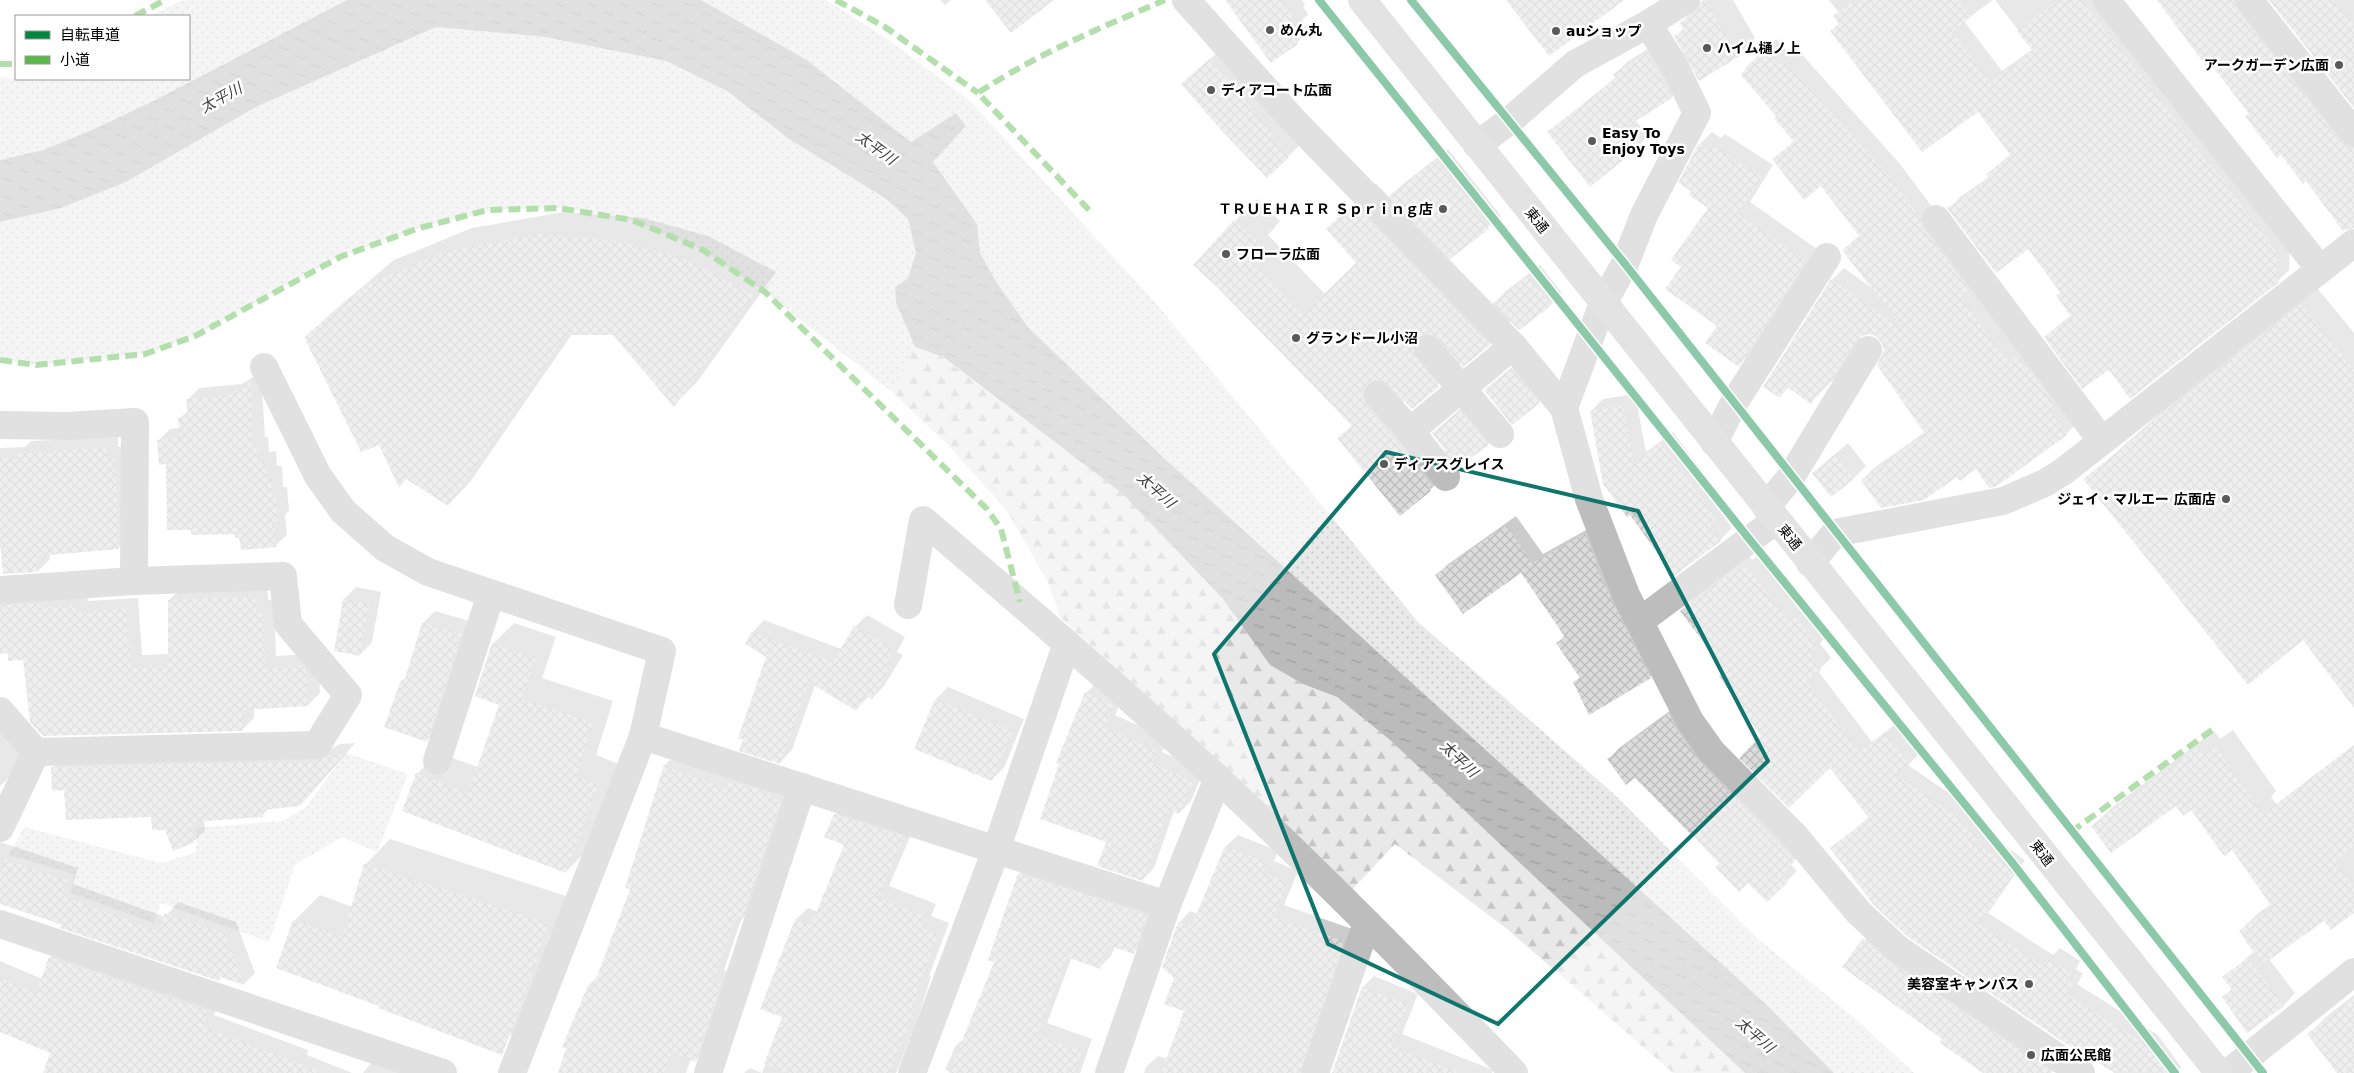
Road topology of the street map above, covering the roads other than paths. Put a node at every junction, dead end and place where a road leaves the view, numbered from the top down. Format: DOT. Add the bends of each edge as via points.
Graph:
graph roads {
  1 [pos="1186,0"];
  2 [pos="1362,0"];
  3 [pos="1686,0"];
  4 [pos="2106,0"];
  5 [pos="2249,0"];
  6 [pos="1648,24"];
  7 [pos="2354,133"];
  8 [pos="1477,145"];
  9 [pos="1936,219"];
  10 [pos="2354,243"];
  11 [pos="1827,257"];
  12 [pos="2320,268"];
  13 [pos="1603,303"];
  14 [pos="1513,346"];
  15 [pos="1428,349"];
  16 [pos="1868,350"];
  17 [pos="264,367"];
  18 [pos="1462,390"];
  19 [pos="1378,395"];
  20 [pos="1564,408"];
  21 [pos="0,425"];
  22 [pos="1410,431"];
  23 [pos="1500,434"];
  24 [pos="2102,441"];
  25 [pos="1714,442"];
  26 [pos="1446,477"];
  27 [pos="1771,514"];
  28 [pos="1810,562"];
  29 [pos="134,581"];
  30 [pos="0,590"];
  31 [pos="491,594"];
  32 [pos="908,605"];
  33 [pos="1640,621"];
  34 [pos="1067,643"];
  35 [pos="0,711"];
  36 [pos="643,736"];
  37 [pos="36,752"];
  38 [pos="437,761"];
  39 [pos="1218,778"];
  40 [pos="802,787"];
  41 [pos="0,828"];
  42 [pos="996,850"];
  43 [pos="1167,905"];
  44 [pos="1367,923"];
  45 [pos="0,924"];
  46 [pos="2354,972"];
  47 [pos="1506,1070"];
  48 [pos="443,1073"];
  49 [pos="512,1073"];
  50 [pos="708,1073"];
  51 [pos="912,1073"];
  52 [pos="1109,1073"];
  53 [pos="1314,1073"];
  54 [pos="2081,1073"];
  55 [pos="2218,1073"];
  56 [pos="2228,1073"];
  1 -- 14 [label="street" via="1293,120"];
  2 -- 8 [label="street, 東通"];
  3 -- 6 [label="street"];
  4 -- 12 [label="street"];
  5 -- 7 [label="street"];
  6 -- 8 [label="street" via="1575,64"];
  6 -- 13 [label="street" via="1675,67 1697,112 1644,215 1625,264"];
  8 -- 13 [label="street, 東通"];
  9 -- 24 [label="street"];
  10 -- 12 [label="street"];
  11 -- 25 [label="street" via="1734,403"];
  12 -- 24 [label="street"];
  13 -- 20 [label="street"];
  13 -- 25 [label="street, 東通"];
  14 -- 18 [label="street"];
  14 -- 20 [label="street"];
  15 -- 18 [label="street"];
  16 -- 27 [label="street"];
  17 -- 31 [label="street" via="318,476 343,511 385,548 419,567"];
  18 -- 22 [label="street"];
  18 -- 23 [label="street"];
  19 -- 22 [label="street"];
  20 -- 33 [label="street" via="1589,498 1626,595"];
  21 -- 29 [label="street" via="135,422"];
  22 -- 26 [label="street"];
  24 -- 28 [label="street" via="2045,483 2003,501 1835,533"];
  25 -- 27 [label="street, 東通"];
  27 -- 28 [label="street, 東通"];
  27 -- 33 [label="street"];
  28 -- 55 [label="street, 東通"];
  29 -- 30 [label="street"];
  29 -- 37 [label="street" via="284,576 288,624 348,695 317,745"];
  31 -- 36 [label="street" via="662,652"];
  31 -- 38 [label="street"];
  32 -- 34 [label="street" via="923,520"];
  33 -- 54 [label="street" via="1690,721 1712,752 1794,835 1859,913 1898,949"];
  34 -- 39 [label="street"];
  34 -- 42 [label="street"];
  35 -- 37 [label="street"];
  36 -- 40 [label="street"];
  36 -- 49 [label="street"];
  37 -- 41 [label="street"];
  39 -- 43 [label="street"];
  39 -- 44 [label="street"];
  40 -- 42 [label="street"];
  40 -- 50 [label="street"];
  42 -- 43 [label="street"];
  42 -- 51 [label="street"];
  43 -- 52 [label="street"];
  44 -- 47 [label="street"];
  44 -- 53 [label="street"];
  45 -- 48 [label="street"];
  46 -- 56 [label="street"];
}
